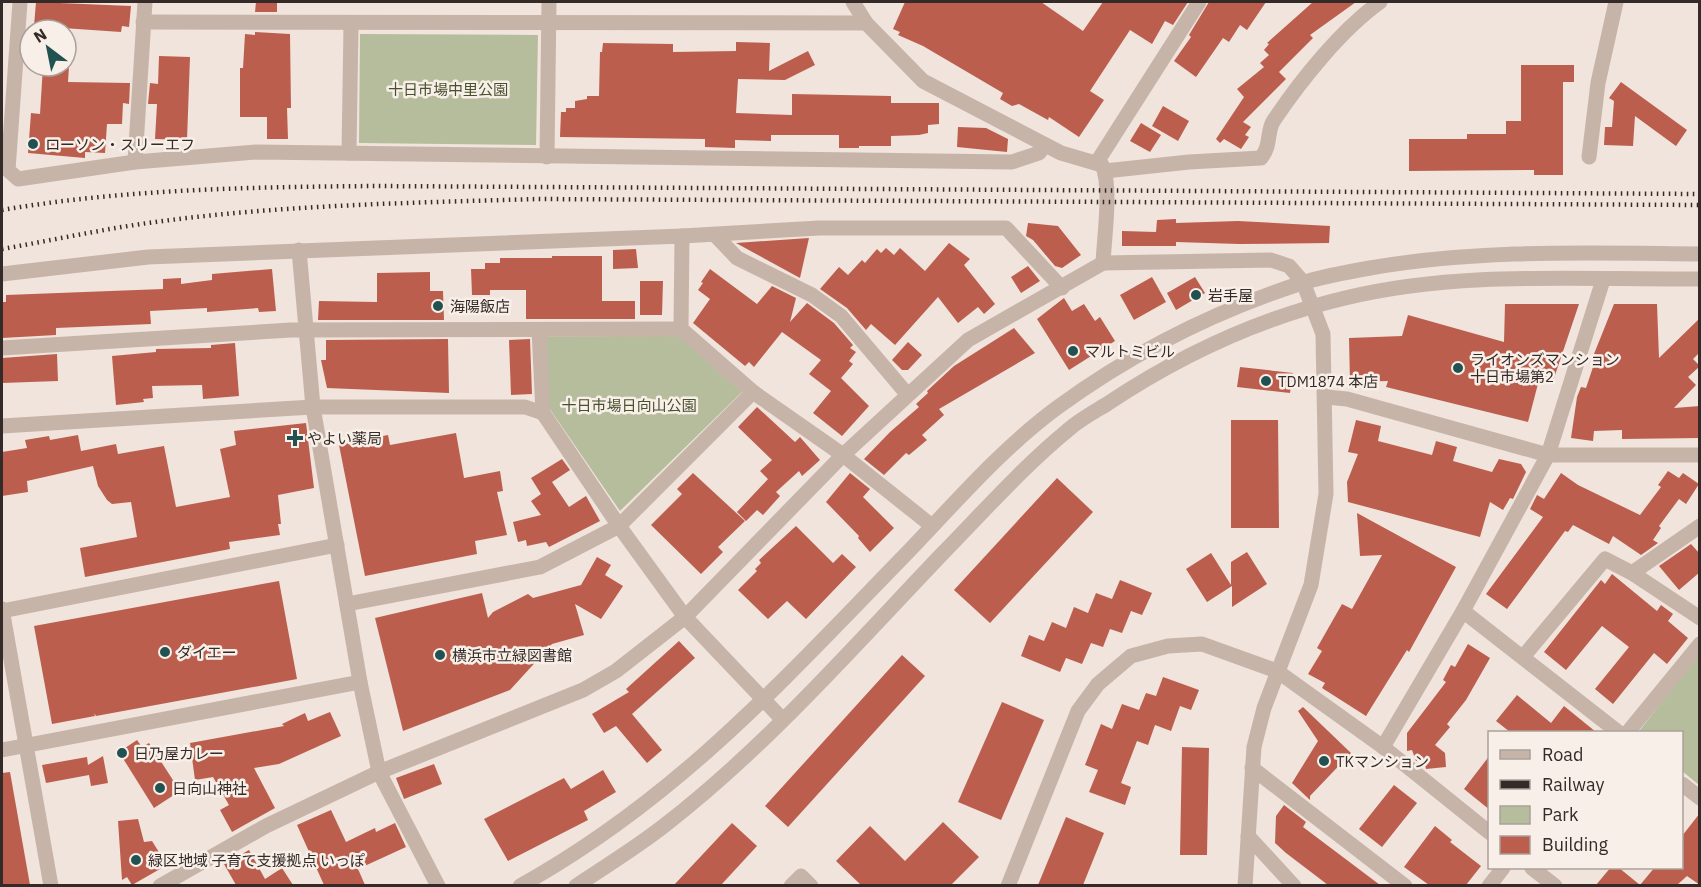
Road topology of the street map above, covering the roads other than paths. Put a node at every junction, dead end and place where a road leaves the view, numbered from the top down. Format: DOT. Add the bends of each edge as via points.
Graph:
graph roads {
  1 [pos="20,2"];
  2 [pos="145,2"];
  3 [pos="549,2"];
  4 [pos="853,2"];
  5 [pos="1199,2"];
  6 [pos="1380,2"];
  7 [pos="1616,2"];
  8 [pos="143,22"];
  9 [pos="867,23"];
  10 [pos="351,24"];
  11 [pos="550,24"];
  12 [pos="6,116"];
  13 [pos="1045,145"];
  14 [pos="349,153"];
  15 [pos="547,157"];
  16 [pos="1589,158"];
  17 [pos="135,162"];
  18 [pos="1101,166"];
  19 [pos="682,236"];
  20 [pos="716,236"];
  21 [pos="299,250"];
  22 [pos="1700,254"];
  23 [pos="1103,263"];
  24 [pos="2,274"];
  25 [pos="1700,279"];
  26 [pos="1603,280"];
  27 [pos="1303,282"];
  28 [pos="1062,288"];
  29 [pos="1313,306"];
  30 [pos="681,328"];
  31 [pos="306,330"];
  32 [pos="539,330"];
  33 [pos="2,348"];
  34 [pos="753,392"];
  35 [pos="907,394"];
  36 [pos="1326,397"];
  37 [pos="313,407"];
  38 [pos="543,413"];
  39 [pos="2,426"];
  40 [pos="843,455"];
  41 [pos="1700,455"];
  42 [pos="1548,456"];
  43 [pos="619,526"];
  44 [pos="932,526"];
  45 [pos="1700,526"];
  46 [pos="337,545"];
  47 [pos="1632,573"];
  48 [pos="347,604"];
  49 [pos="2,610"];
  50 [pos="1463,611"];
  51 [pos="685,617"];
  52 [pos="1700,618"];
  53 [pos="1700,644"];
  54 [pos="1523,657"];
  55 [pos="1278,671"];
  56 [pos="360,682"];
  57 [pos="764,700"];
  58 [pos="782,719"];
  59 [pos="1611,730"];
  60 [pos="1629,731"];
  61 [pos="25,746"];
  62 [pos="1383,747"];
  63 [pos="2,750"];
  64 [pos="1252,768"];
  65 [pos="379,772"];
  66 [pos="1683,785"];
  67 [pos="1700,798"];
  68 [pos="1488,831"];
  69 [pos="1248,836"];
  70 [pos="1501,869"];
  71 [pos="1535,869"];
  72 [pos="51,885"];
  73 [pos="160,885"];
  74 [pos="438,885"];
  75 [pos="520,885"];
  76 [pos="576,885"];
  77 [pos="791,885"];
  78 [pos="811,885"];
  79 [pos="1008,885"];
  80 [pos="1245,885"];
  81 [pos="1294,885"];
  82 [pos="1405,885"];
  83 [pos="1489,885"];
  84 [pos="1555,885"];
  1 -- 12 [label="street"];
  2 -- 8 [label="street"];
  3 -- 11 [label="street"];
  4 -- 9 [label="street"];
  5 -- 18 [label="street"];
  6 -- 18 [label="street" via="1333,43 1273,122 1269,149 1261,158"];
  7 -- 16 [label="street" via="1598,83"];
  8 -- 10 [label="street"];
  8 -- 17 [label="street"];
  9 -- 11 [label="street"];
  9 -- 13 [label="street" via="923,81"];
  10 -- 11 [label="street"];
  10 -- 14 [label="street"];
  11 -- 15 [label="street"];
  12 -- 17 [label="street" via="8,170 18,179"];
  13 -- 15 [label="street" via="1039,153 1012,162"];
  13 -- 18 [label="street" via="1071,158"];
  14 -- 15 [label="street"];
  14 -- 17 [label="street" via="256,152"];
  18 -- 23 [label="street"];
  19 -- 20 [label="street"];
  19 -- 21 [label="street"];
  19 -- 30 [label="street"];
  20 -- 28 [label="street" via="819,228 1006,228"];
  20 -- 35 [label="street" via="737,258 812,295 841,316"];
  21 -- 24 [label="street" via="147,257"];
  21 -- 31 [label="street"];
  22 -- 27 [label="street" via="1476,255 1422,259"];
  23 -- 27 [label="street" via="1271,260 1289,266"];
  23 -- 28 [label="street"];
  25 -- 26 [label="street"];
  26 -- 29 [label="street" via="1493,279 1421,285"];
  26 -- 42 [label="street"];
  27 -- 29 [label="street"];
  27 -- 44 [label="street" via="1171,336 1126,361 1056,408"];
  28 -- 35 [label="street" via="968,340"];
  29 -- 36 [label="street" via="1323,334"];
  29 -- 58 [label="street" via="1184,358 1070,428 1008,486"];
  30 -- 32 [label="street"];
  30 -- 34 [label="street"];
  31 -- 32 [label="street"];
  31 -- 33 [label="street"];
  31 -- 37 [label="street"];
  32 -- 38 [label="street"];
  34 -- 40 [label="street"];
  34 -- 43 [label="street"];
  35 -- 40 [label="street"];
  36 -- 42 [label="street" via="1347,399"];
  36 -- 55 [label="street" via="1326,494 1319,548 1311,585"];
  37 -- 38 [label="street" via="525,407"];
  37 -- 39 [label="street"];
  37 -- 46 [label="street"];
  38 -- 43 [label="street"];
  40 -- 44 [label="street"];
  40 -- 51 [label="street"];
  41 -- 42 [label="street"];
  42 -- 50 [label="street"];
  43 -- 48 [label="street" via="540,567"];
  43 -- 51 [label="street"];
  44 -- 57 [label="street"];
  45 -- 47 [label="street"];
  46 -- 48 [label="street"];
  46 -- 49 [label="street"];
  47 -- 52 [label="street"];
  47 -- 54 [label="street" via="1605,559"];
  48 -- 56 [label="street"];
  49 -- 61 [label="street"];
  50 -- 54 [label="street"];
  50 -- 62 [label="street"];
  51 -- 57 [label="street"];
  51 -- 65 [label="street" via="616,671 583,690"];
  53 -- 60 [label="street"];
  54 -- 59 [label="street"];
  55 -- 62 [label="street"];
  55 -- 64 [label="street" via="1257,737"];
  55 -- 79 [label="street" via="1202,644 1168,646 1131,656 1098,684 1078,711"];
  56 -- 61 [label="street"];
  56 -- 65 [label="street"];
  57 -- 58 [label="street"];
  57 -- 75 [label="street" via="648,803 601,838"];
  58 -- 76 [label="street" via="747,755 664,826"];
  61 -- 63 [label="street"];
  61 -- 72 [label="street"];
  62 -- 68 [label="street"];
  64 -- 69 [label="street"];
  64 -- 82 [label="street"];
  65 -- 73 [label="street" via="266,826"];
  65 -- 74 [label="street"];
  66 -- 67 [label="street"];
  69 -- 80 [label="street"];
  69 -- 81 [label="street"];
  70 -- 83 [label="street"];
  71 -- 84 [label="street"];
  77 -- 78 [label="street" via="801,876"];
}
